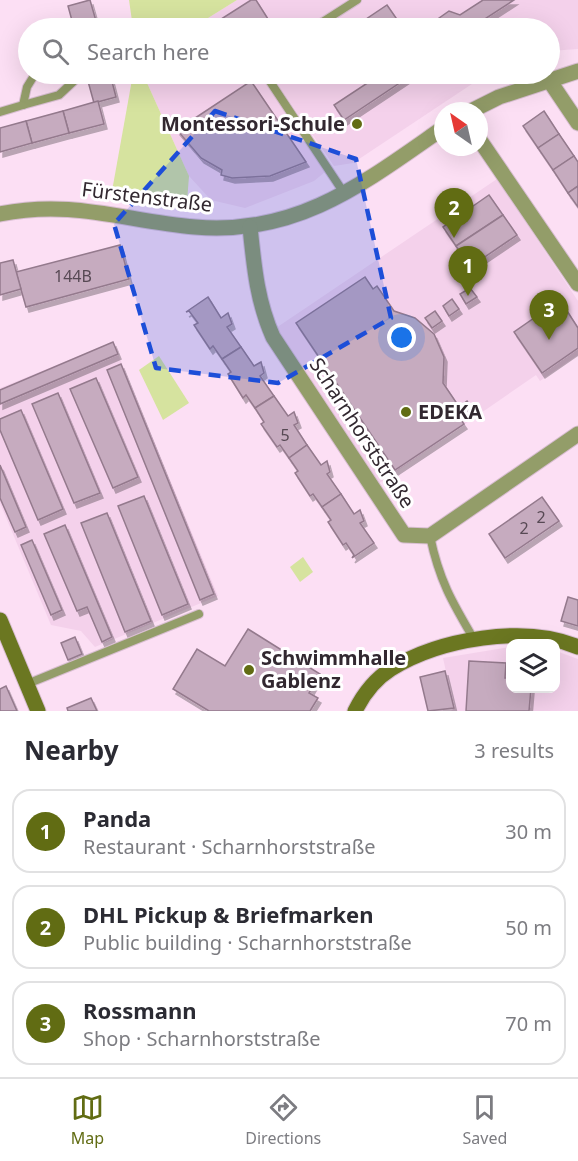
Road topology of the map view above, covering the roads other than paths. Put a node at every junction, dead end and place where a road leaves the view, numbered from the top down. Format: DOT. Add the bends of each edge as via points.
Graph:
graph roads {
  1 [pos="357,0"];
  2 [pos="329,18"];
  3 [pos="578,71"];
  4 [pos="560,77"];
  5 [pos="29,84"];
  6 [pos="71,84"];
  7 [pos="272,84"];
  8 [pos="537,84"];
  9 [pos="552,84"];
  10 [pos="488,102"];
  11 [pos="23,105"];
  12 [pos="0,112"];
  13 [pos="578,123"];
  14 [pos="434,134"];
  15 [pos="488,152"];
  16 [pos="344,195"];
  17 [pos="0,214"];
  18 [pos="250,227"];
  19 [pos="578,284"];
  20 [pos="578,434"];
  21 [pos="430,536"];
  22 [pos="199,614"];
  23 [pos="0,620"];
  24 [pos="475,641"];
  25 [pos="578,648"];
  26 [pos="27,684"];
  27 [pos="38,711"];
  28 [pos="355,711"];
  1 -- 2 [label="lane"];
  3 -- 4 [label="street"];
  5 -- 11 [label="lane"];
  6 -- 11 [label="lane" via="59,95"];
  7 -- 16 [label="lane"];
  8 -- 10 [label="street"];
  9 -- 13 [label="street"];
  11 -- 12 [label="lane"];
  14 -- 16 [label="street, Fürstenstraße"];
  15 -- 19 [label="street"];
  16 -- 18 [label="street, Fürstenstraße" via="293,218"];
  17 -- 18 [label="street, Fürstenstraße" via="31,208 78,209 196,227"];
  18 -- 21 [label="street, Scharnhorststraße" via="257,291 273,337 404,535"];
  20 -- 21 [label="street"];
  21 -- 24 [label="lane" via="436,569"];
  22 -- 26 [label="lane"];
  23 -- 26 [label="main road"];
  24 -- 25 [label="main road" via="539,636"];
  24 -- 28 [label="main road" via="440,648 389,670 373,684"];
  26 -- 27 [label="main road"];
}
